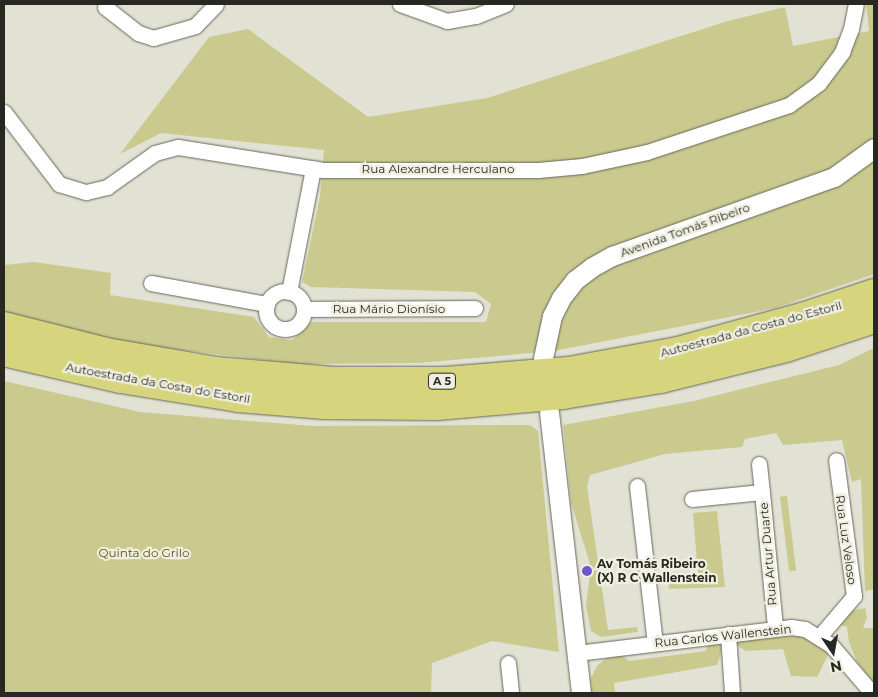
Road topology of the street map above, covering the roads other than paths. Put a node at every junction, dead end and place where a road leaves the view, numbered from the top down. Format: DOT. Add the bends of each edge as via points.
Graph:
graph roads {
  1 [pos="216,4"];
  2 [pos="400,4"];
  3 [pos="506,4"];
  4 [pos="856,4"];
  5 [pos="105,7"];
  6 [pos="475,10"];
  7 [pos="4,112"];
  8 [pos="874,148"];
  9 [pos="313,168"];
  10 [pos="151,283"];
  11 [pos="288,292"];
  12 [pos="874,293"];
  13 [pos="267,304"];
  14 [pos="475,308"];
  15 [pos="304,309"];
  16 [pos="874,319"];
  17 [pos="4,326"];
  18 [pos="4,352"];
  19 [pos="543,358"];
  20 [pos="549,412"];
  21 [pos="836,460"];
  22 [pos="759,464"];
  23 [pos="637,486"];
  24 [pos="762,492"];
  25 [pos="692,499"];
  26 [pos="774,628"];
  27 [pos="728,634"];
  28 [pos="819,637"];
  29 [pos="655,643"];
  30 [pos="577,653"];
  31 [pos="508,663"];
  32 [pos="511,693"];
  33 [pos="581,693"];
  34 [pos="732,693"];
  35 [pos="872,693"];
  1 -- 5 [label="street" via="195,26 153,38 138,33"];
  2 -- 6 [label="street" via="447,21"];
  3 -- 6 [label="street"];
  4 -- 9 [label="street, Rua Alexandre Herculano" via="842,52 826,75 804,96 771,113 647,152 582,166 538,170"];
  7 -- 9 [label="street, Rua Alexandre Herculano" via="58,184 77,191 107,187 155,153 178,147"];
  8 -- 19 [label="street, Avenida Tomás Ribeiro" via="834,177 612,256 592,268 575,280 561,298 550,323"];
  9 -- 11 [label="street"];
  10 -- 13 [label="street"];
  11 -- 13 [label="street" via="278,292"];
  11 -- 15 [label="street" via="297,296"];
  12 -- 17 [label="highway, Autoestrada da Costa do Estoril / A 5" via="678,351 569,371 445,381 334,381 216,372 106,352"];
  13 -- 15 [label="street" via="269,320 282,328 298,324"];
  14 -- 15 [label="street, Rua Mário Dionísio"];
  16 -- 18 [label="highway, Autoestrada da Costa do Estoril / A 5" via="786,348 661,380 563,395 438,406 325,405 238,398 121,379"];
  20 -- 30 [label="street"];
  21 -- 28 [label="street, Rua Luz Veloso" via="854,596"];
  22 -- 24 [label="street"];
  23 -- 29 [label="street"];
  24 -- 25 [label="street, Rua Artur Duarte"];
  24 -- 26 [label="street, Rua Artur Duarte"];
  26 -- 27 [label="street, Rua Carlos Wallenstein"];
  26 -- 28 [label="street, Rua Carlos Wallenstein" via="805,630"];
  27 -- 29 [label="street, Rua Carlos Wallenstein"];
  27 -- 34 [label="street"];
  28 -- 35 [label="street, Rua Carlos Wallenstein" via="846,660"];
  29 -- 30 [label="street, Rua Carlos Wallenstein"];
  30 -- 33 [label="street"];
  31 -- 32 [label="street"];
}
